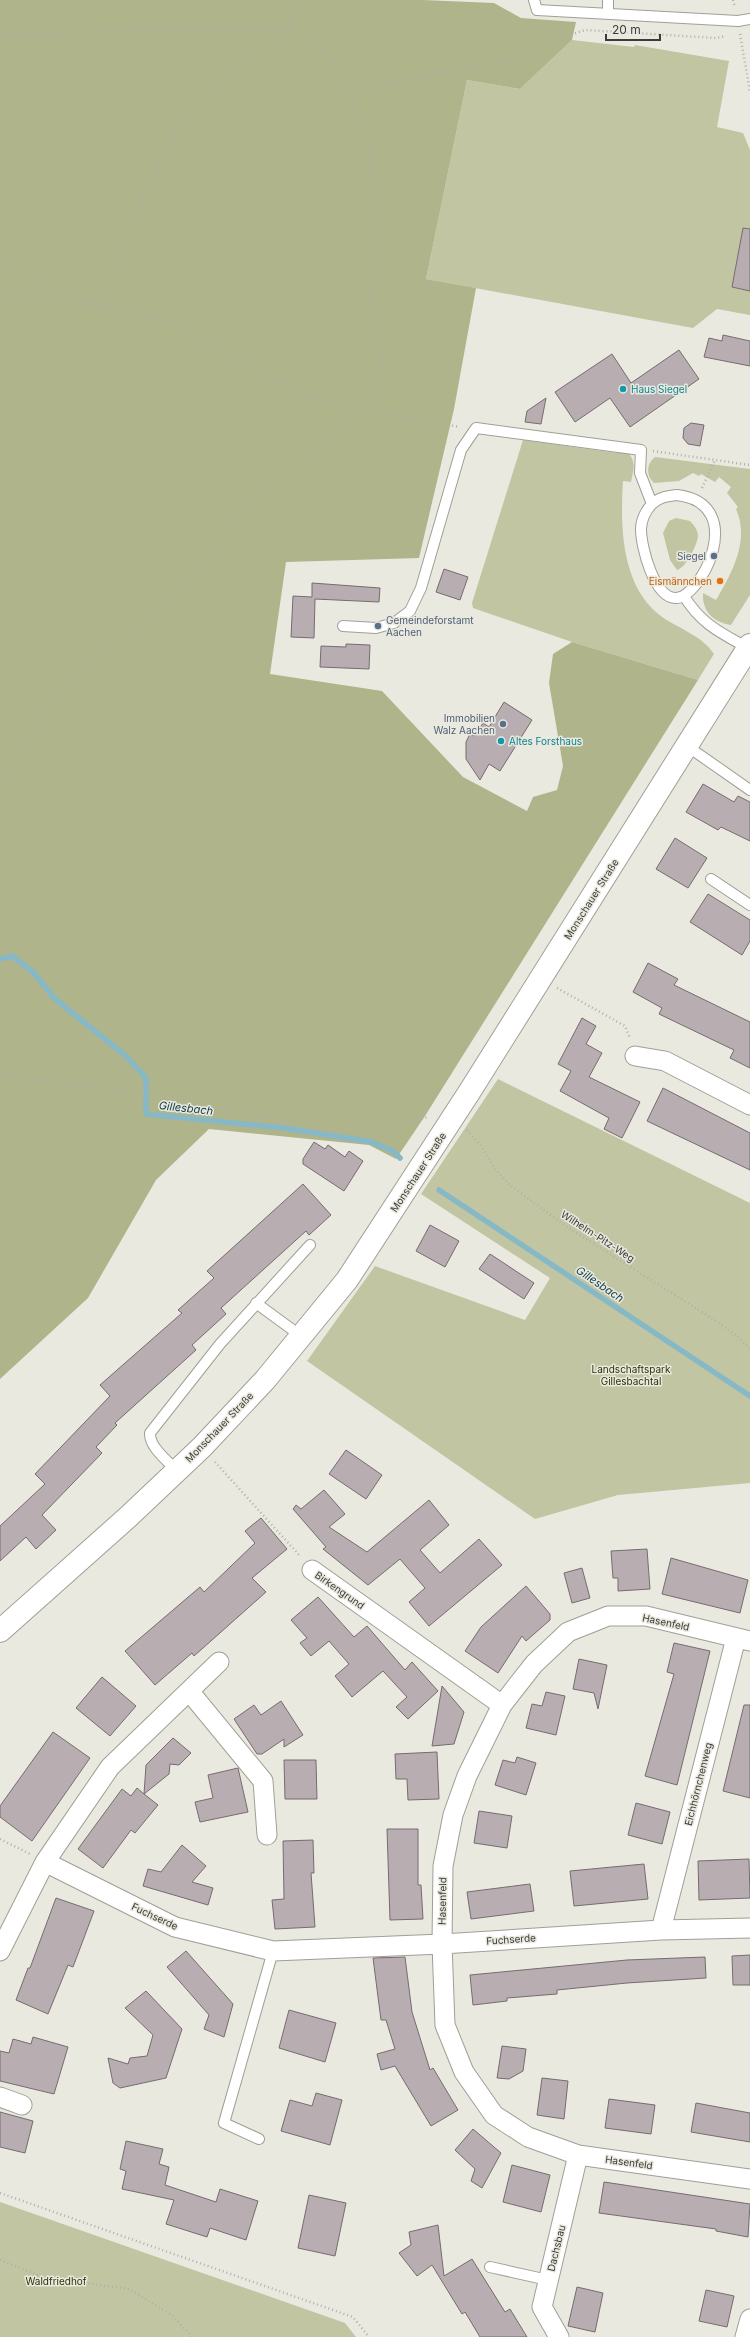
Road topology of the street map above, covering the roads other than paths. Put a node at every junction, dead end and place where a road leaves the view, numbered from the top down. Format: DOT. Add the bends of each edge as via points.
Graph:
graph roads {
  1 [pos="534,0"];
  2 [pos="608,0"];
  3 [pos="608,13"];
  4 [pos="750,20"];
  5 [pos="652,504"];
  6 [pos="684,596"];
  7 [pos="343,626"];
  8 [pos="749,647"];
  9 [pos="687,746"];
  10 [pos="750,790"];
  11 [pos="711,879"];
  12 [pos="750,905"];
  13 [pos="635,1056"];
  14 [pos="750,1105"];
  15 [pos="310,1245"];
  16 [pos="256,1303"];
  17 [pos="301,1336"];
  18 [pos="177,1471"];
  19 [pos="312,1570"];
  20 [pos="0,1631"];
  21 [pos="743,1639"];
  22 [pos="219,1662"];
  23 [pos="190,1691"];
  24 [pos="502,1705"];
  25 [pos="267,1835"];
  26 [pos="45,1862"];
  27 [pos="750,1928"];
  28 [pos="661,1930"];
  29 [pos="442,1944"];
  30 [pos="0,1950"];
  31 [pos="273,1951"];
  32 [pos="0,2097"];
  33 [pos="22,2104"];
  34 [pos="259,2139"];
  35 [pos="578,2155"];
  36 [pos="750,2179"];
  37 [pos="490,2267"];
  38 [pos="548,2280"];
  39 [pos="750,2319"];
  40 [pos="559,2337"];
  41 [pos="745,2337"];
  1 -- 3 [label="lane" via="537,10"];
  2 -- 3 [label="lane"];
  3 -- 4 [label="lane"];
  5 -- 6 [label="lane" via="646,512 641,528 648,563 662,592 668,597"];
  5 -- 6 [label="lane" via="665,497 677,495 696,498 712,510 718,522 721,535 719,547 692,590"];
  5 -- 7 [label="lane" via="640,473 642,450 476,428 461,450 421,588 410,611 394,623 376,628"];
  6 -- 8 [label="lane" via="694,613 716,631"];
  8 -- 9 [label="main road, Monschauer Straße"];
  9 -- 10 [label="lane"];
  9 -- 17 [label="main road, Monschauer Straße" via="452,1120 347,1280"];
  11 -- 12 [label="lane"];
  13 -- 14 [label="street" via="665,1060"];
  15 -- 16 [label="lane"];
  16 -- 17 [label="lane"];
  16 -- 18 [label="lane" via="150,1432 153,1445"];
  17 -- 18 [label="main road, Monschauer Straße" via="265,1380"];
  18 -- 20 [label="main road, Monschauer Straße"];
  19 -- 24 [label="street, Birkengrund"];
  21 -- 24 [label="street, Hasenfeld" via="646,1616 608,1616 568,1632 534,1664"];
  21 -- 28 [label="street, Eichhörnchenweg"];
  22 -- 23 [label="street"];
  23 -- 25 [label="street" via="263,1781"];
  23 -- 26 [label="street" via="110,1767"];
  24 -- 29 [label="street, Hasenfeld" via="467,1776 453,1815 443,1866"];
  26 -- 30 [label="street"];
  26 -- 31 [label="street, Fuchserde" via="175,1928"];
  27 -- 28 [label="street, Fuchserde"];
  28 -- 29 [label="street, Fuchserde"];
  29 -- 31 [label="street, Fuchserde"];
  29 -- 35 [label="street, Hasenfeld" via="445,2025 464,2072 494,2115 528,2137"];
  31 -- 34 [label="lane" via="224,2122"];
  32 -- 33 [label="street"];
  35 -- 36 [label="street, Hasenfeld"];
  35 -- 38 [label="street, Dachsbau"];
  37 -- 38 [label="lane"];
  38 -- 40 [label="street, Dachsbau" via="542,2307"];
  39 -- 41 [label="street"];
}
